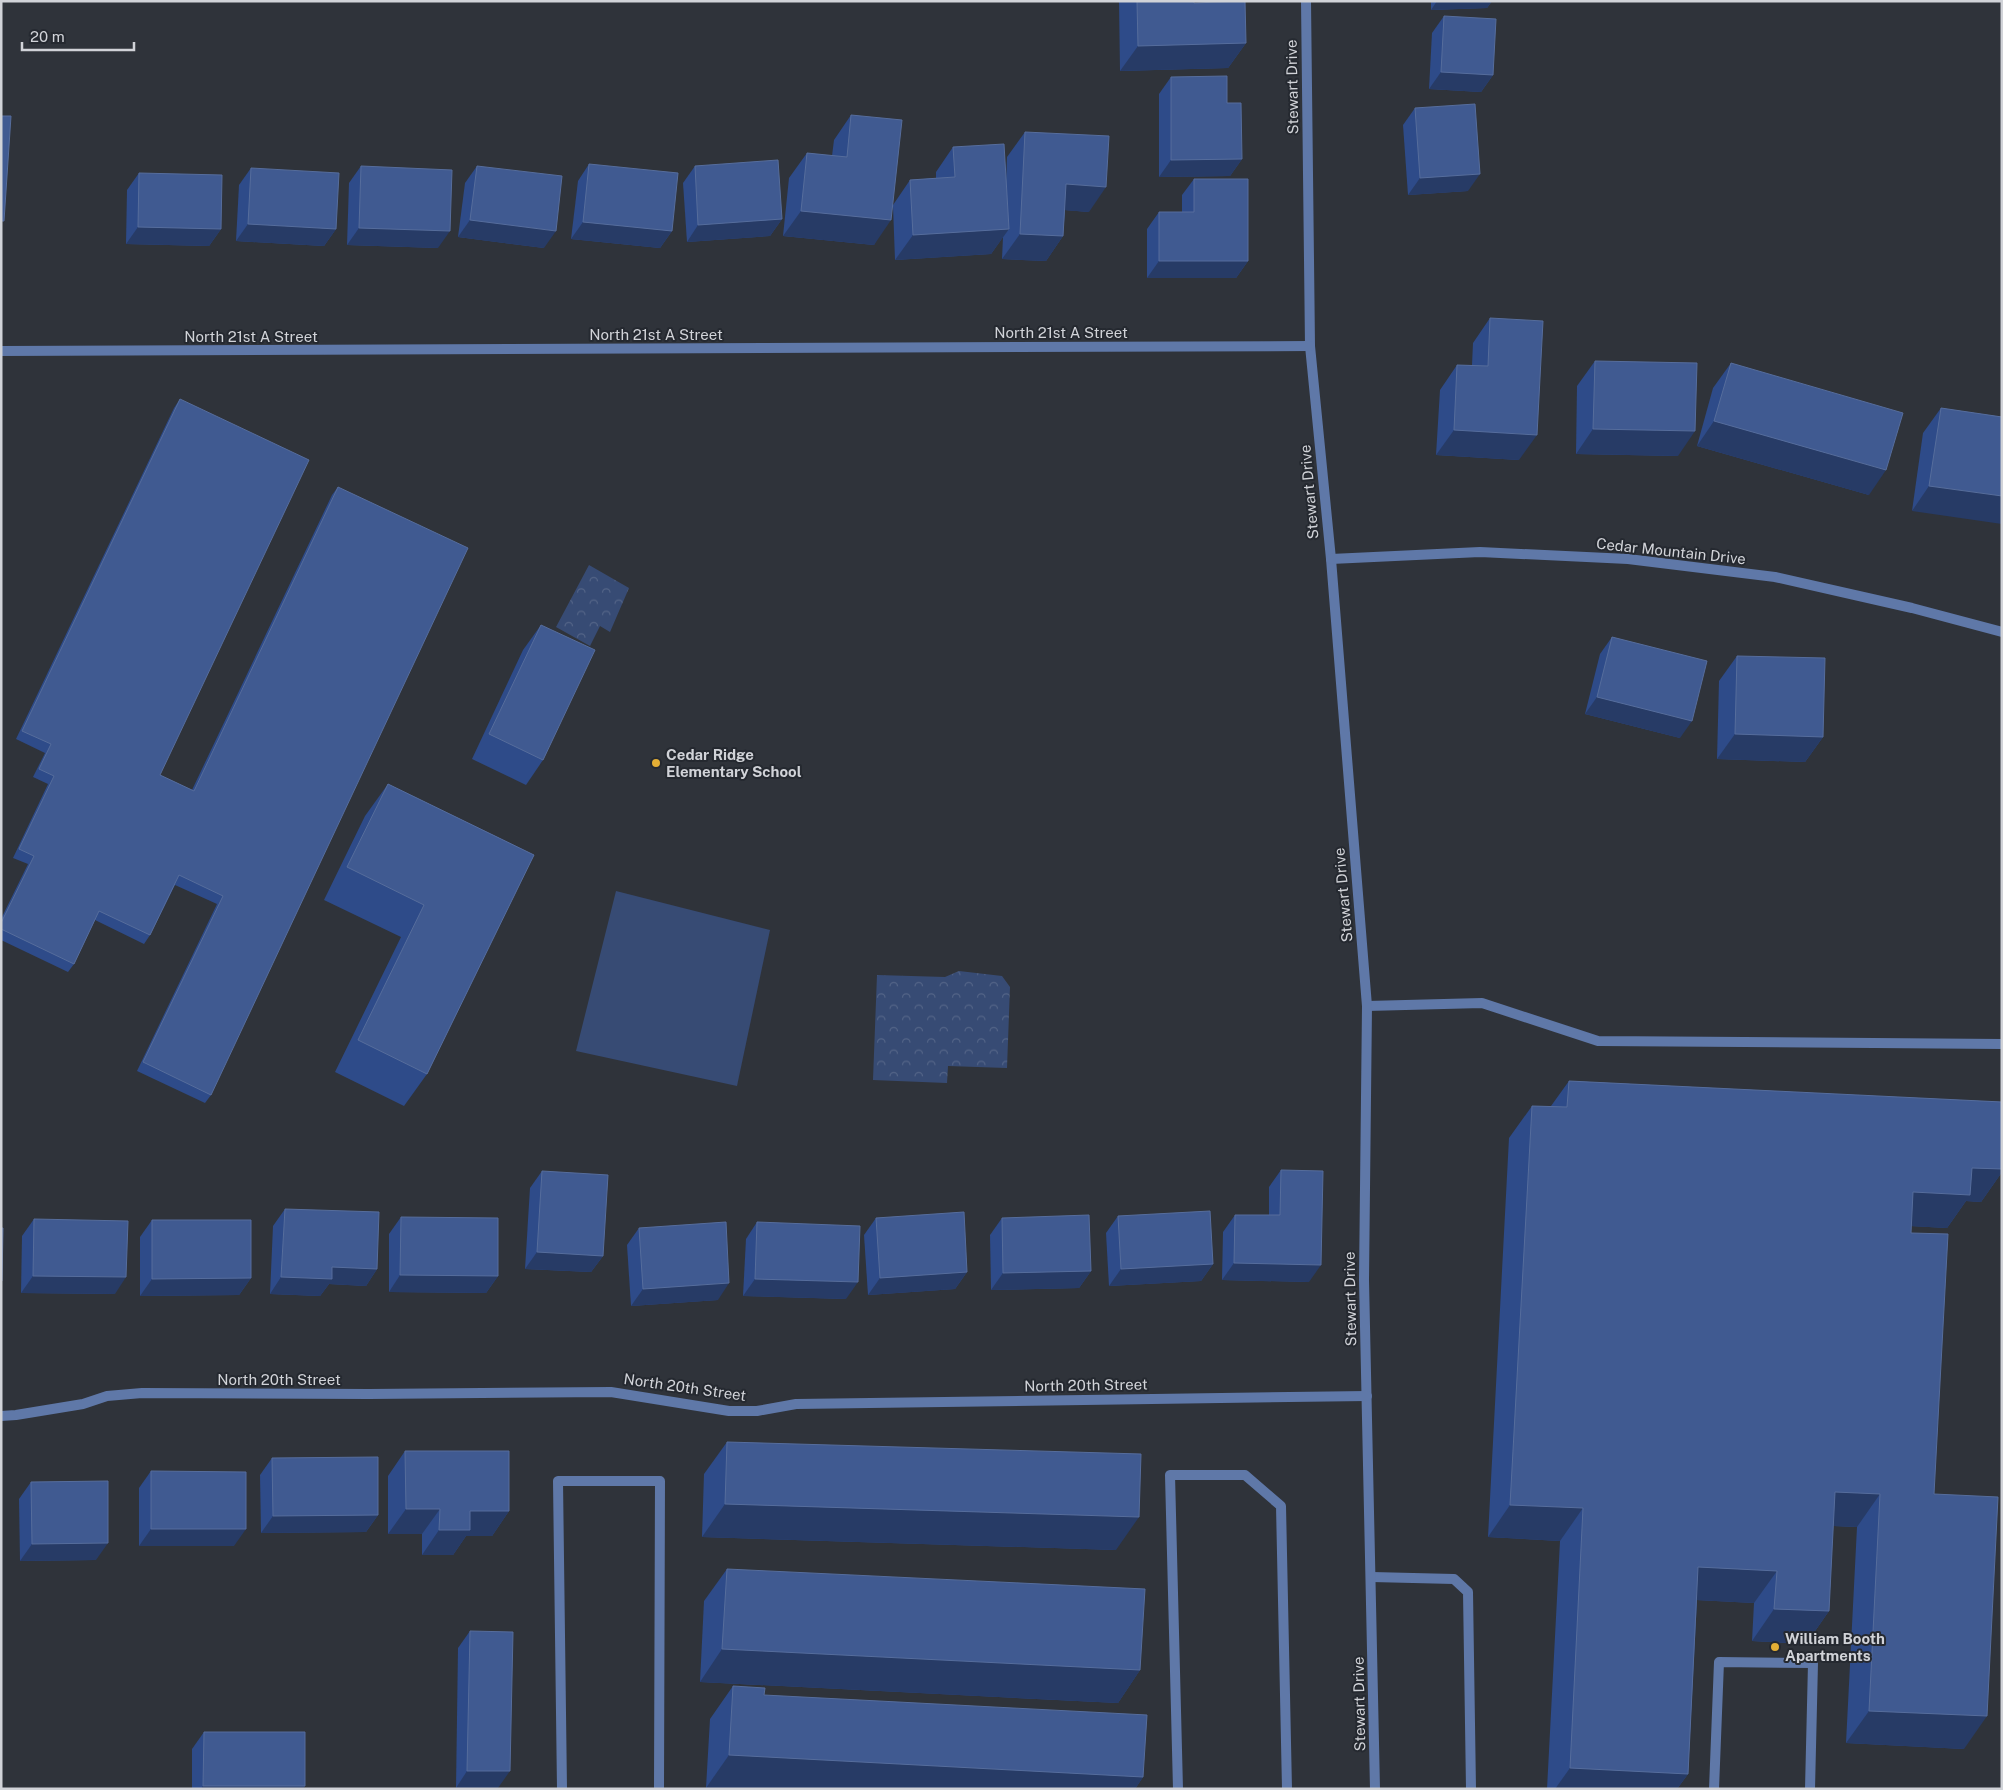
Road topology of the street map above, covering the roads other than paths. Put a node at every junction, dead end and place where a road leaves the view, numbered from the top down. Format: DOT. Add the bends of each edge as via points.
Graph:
graph roads {
  1 [pos="1306,1"];
  2 [pos="1310,346"];
  3 [pos="1,352"];
  4 [pos="1331,559"];
  5 [pos="2002,632"];
  6 [pos="1367,1006"];
  7 [pos="2002,1044"];
  8 [pos="1366,1396"];
  9 [pos="1,1416"];
  10 [pos="1372,1577"];
  11 [pos="562,1789"];
  12 [pos="659,1789"];
  13 [pos="1178,1789"];
  14 [pos="1286,1789"];
  15 [pos="1375,1789"];
  16 [pos="1471,1789"];
  17 [pos="1714,1789"];
  18 [pos="1810,1789"];
  1 -- 2 [label="street, Stewart Drive"];
  2 -- 3 [label="street, North 21st A Street"];
  2 -- 4 [label="street, Stewart Drive"];
  4 -- 5 [label="street, Cedar Mountain Drive" via="1480,552 1628,559 1775,577"];
  4 -- 6 [label="street, Stewart Drive"];
  6 -- 7 [label="street" via="1482,1003 1598,1041"];
  6 -- 8 [label="street, Stewart Drive"];
  8 -- 9 [label="street, North 20th Street" via="796,1404 757,1411 729,1411 611,1392 142,1393 107,1396 83,1404"];
  8 -- 10 [label="street, Stewart Drive"];
  10 -- 15 [label="street, Stewart Drive"];
  10 -- 16 [label="street" via="1454,1579 1468,1592"];
  11 -- 12 [label="street" via="558,1481 660,1481"];
  13 -- 14 [label="street" via="1170,1475 1245,1475 1281,1506"];
  17 -- 18 [label="street" via="1719,1662 1813,1663"];
}
